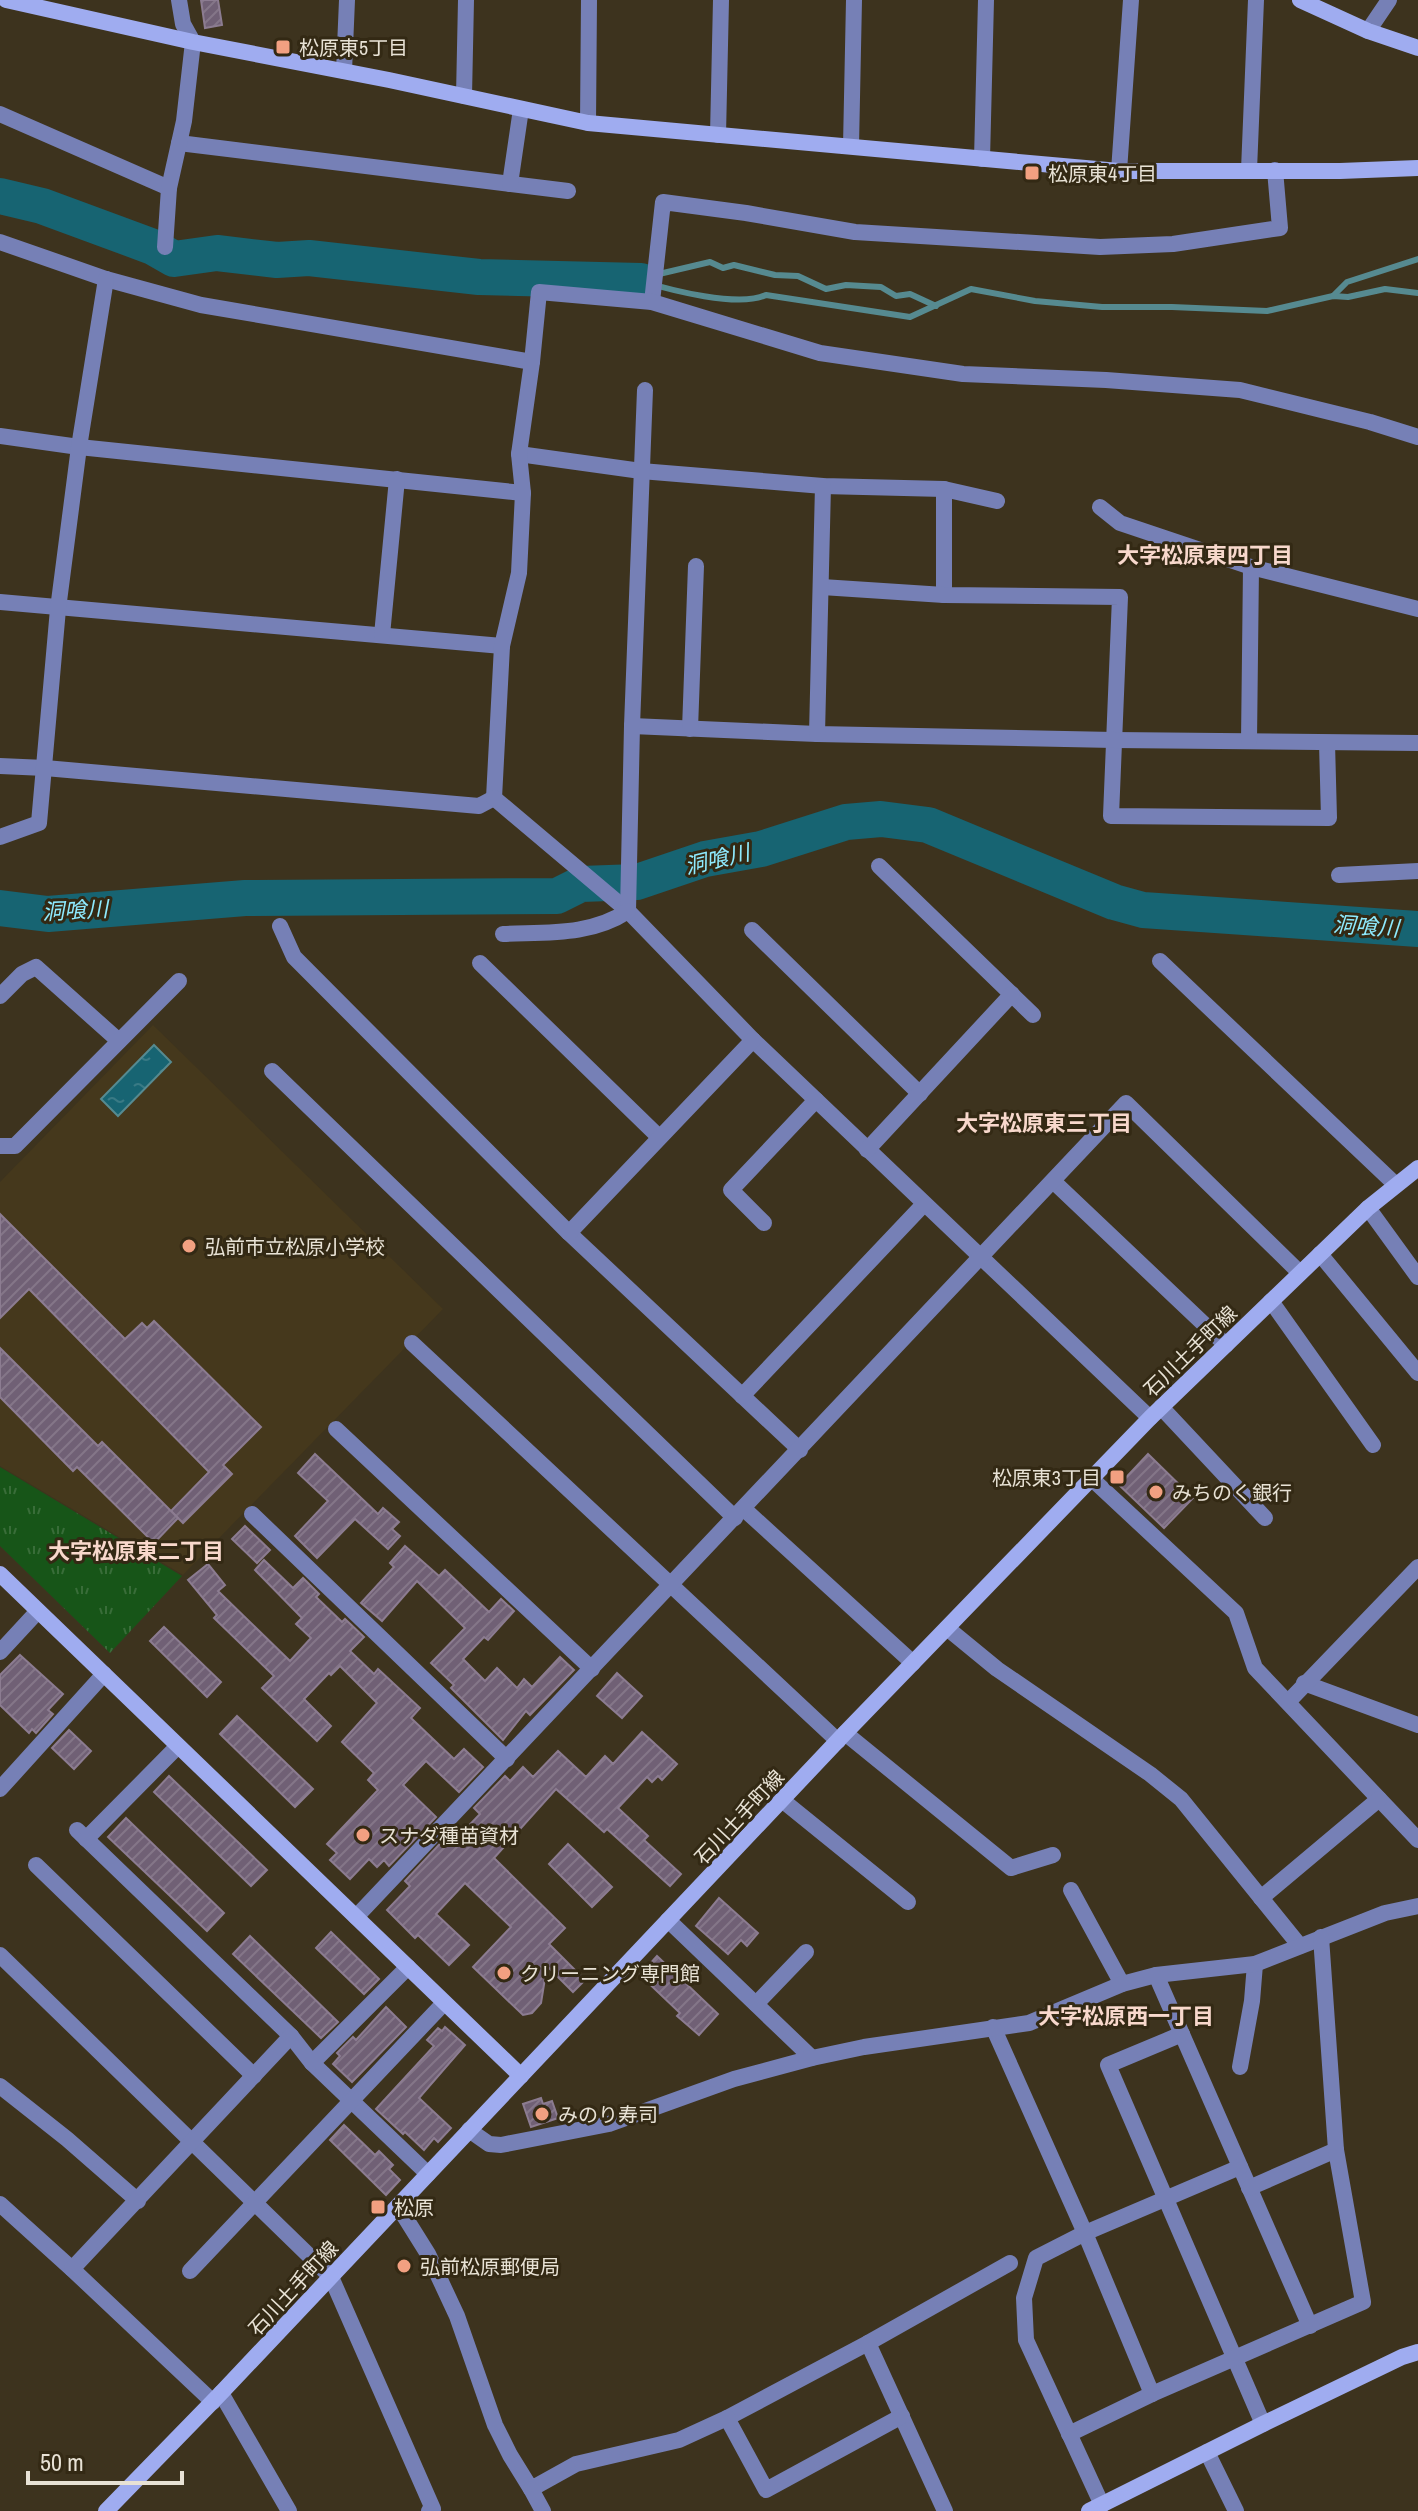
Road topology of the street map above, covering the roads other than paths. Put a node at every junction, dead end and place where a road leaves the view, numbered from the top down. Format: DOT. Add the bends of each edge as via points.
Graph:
graph roads {
  1 [pos="6,0"];
  2 [pos="179,0"];
  3 [pos="347,0"];
  4 [pos="466,0"];
  5 [pos="589,0"];
  6 [pos="721,0"];
  7 [pos="854,0"];
  8 [pos="986,0"];
  9 [pos="1131,0"];
  10 [pos="1256,0"];
  11 [pos="1300,0"];
  12 [pos="1389,0"];
  13 [pos="60,6"];
  14 [pos="1368,31"];
  15 [pos="193,42"];
  16 [pos="1418,48"];
  17 [pos="344,71"];
  18 [pos="464,96"];
  19 [pos="521,109"];
  20 [pos="0,114"];
  21 [pos="588,123"];
  22 [pos="718,135"];
  23 [pos="179,143"];
  24 [pos="851,146"];
  25 [pos="982,159"];
  26 [pos="1418,168"];
  27 [pos="1249,170"];
  28 [pos="1275,170"];
  29 [pos="1119,171"];
  30 [pos="510,184"];
  31 [pos="169,188"];
  32 [pos="568,191"];
  33 [pos="0,242"];
  34 [pos="165,247"];
  35 [pos="106,279"];
  36 [pos="652,302"];
  37 [pos="532,362"];
  38 [pos="645,390"];
  39 [pos="0,436"];
  40 [pos="1418,437"];
  41 [pos="79,447"];
  42 [pos="519,454"];
  43 [pos="641,471"];
  44 [pos="397,479"];
  45 [pos="823,486"];
  46 [pos="944,489"];
  47 [pos="523,493"];
  48 [pos="997,501"];
  49 [pos="1100,507"];
  50 [pos="696,566"];
  51 [pos="1251,567"];
  52 [pos="822,587"];
  53 [pos="944,595"];
  54 [pos="0,602"];
  55 [pos="58,609"];
  56 [pos="1418,609"];
  57 [pos="382,635"];
  58 [pos="502,646"];
  59 [pos="632,726"];
  60 [pos="690,729"];
  61 [pos="817,734"];
  62 [pos="1114,740"];
  63 [pos="1249,741"];
  64 [pos="1327,743"];
  65 [pos="1418,743"];
  66 [pos="0,766"];
  67 [pos="45,768"];
  68 [pos="494,798"];
  69 [pos="0,837"];
  70 [pos="879,866"];
  71 [pos="1418,871"];
  72 [pos="1339,875"];
  73 [pos="628,911"];
  74 [pos="280,926"];
  75 [pos="752,930"];
  76 [pos="503,934"];
  77 [pos="1160,961"];
  78 [pos="480,963"];
  79 [pos="179,981"];
  80 [pos="1012,994"];
  81 [pos="0,996"];
  82 [pos="1033,1015"];
  83 [pos="753,1040"];
  84 [pos="119,1041"];
  85 [pos="272,1071"];
  86 [pos="920,1094"];
  87 [pos="816,1100"];
  88 [pos="659,1137"];
  89 [pos="0,1146"];
  90 [pos="867,1150"];
  91 [pos="1418,1168"];
  92 [pos="1053,1181"];
  93 [pos="1396,1185"];
  94 [pos="924,1204"];
  95 [pos="1368,1208"];
  96 [pos="764,1223"];
  97 [pos="569,1233"];
  98 [pos="1320,1254"];
  99 [pos="981,1257"];
  100 [pos="1300,1273"];
  101 [pos="1418,1277"];
  102 [pos="1271,1301"];
  103 [pos="412,1343"];
  104 [pos="1226,1345"];
  105 [pos="1418,1373"];
  106 [pos="742,1396"];
  107 [pos="1155,1413"];
  108 [pos="336,1429"];
  109 [pos="1373,1445"];
  110 [pos="800,1450"];
  111 [pos="1091,1478"];
  112 [pos="740,1513"];
  113 [pos="252,1514"];
  114 [pos="1265,1518"];
  115 [pos="1418,1567"];
  116 [pos="0,1574"];
  117 [pos="671,1586"];
  118 [pos="38,1611"];
  119 [pos="947,1628"];
  120 [pos="0,1652"];
  121 [pos="913,1663"];
  122 [pos="592,1669"];
  123 [pos="104,1674"];
  124 [pos="1304,1683"];
  125 [pos="1289,1701"];
  126 [pos="1418,1725"];
  127 [pos="841,1737"];
  128 [pos="178,1746"];
  129 [pos="507,1759"];
  130 [pos="0,1789"];
  131 [pos="1379,1799"];
  132 [pos="782,1800"];
  133 [pos="1418,1840"];
  134 [pos="1053,1855"];
  135 [pos="36,1865"];
  136 [pos="1071,1890"];
  137 [pos="1261,1898"];
  138 [pos="908,1902"];
  139 [pos="1418,1906"];
  140 [pos="356,1917"];
  141 [pos="668,1920"];
  142 [pos="1321,1937"];
  143 [pos="1300,1946"];
  144 [pos="806,1952"];
  145 [pos="0,1955"];
  146 [pos="1255,1964"];
  147 [pos="408,1967"];
  148 [pos="1156,1975"];
  149 [pos="1122,1984"];
  150 [pos="444,2003"];
  151 [pos="756,2004"];
  152 [pos="993,2027"];
  153 [pos="1182,2034"];
  154 [pos="291,2036"];
  155 [pos="812,2058"];
  156 [pos="312,2063"];
  157 [pos="1240,2067"];
  158 [pos="254,2076"];
  159 [pos="521,2076"];
  160 [pos="0,2086"];
  161 [pos="352,2103"];
  162 [pos="469,2130"];
  163 [pos="192,2142"];
  164 [pos="1336,2150"];
  165 [pos="1240,2167"];
  166 [pos="428,2174"];
  167 [pos="1249,2188"];
  168 [pos="1166,2198"];
  169 [pos="138,2201"];
  170 [pos="254,2202"];
  171 [pos="0,2204"];
  172 [pos="398,2206"];
  173 [pos="1085,2233"];
  174 [pos="1010,2263"];
  175 [pos="72,2269"];
  176 [pos="190,2271"];
  177 [pos="331,2277"];
  178 [pos="1310,2326"];
  179 [pos="868,2343"];
  180 [pos="1418,2352"];
  181 [pos="1234,2359"];
  182 [pos="1152,2394"];
  183 [pos="217,2398"];
  184 [pos="902,2416"];
  185 [pos="727,2418"];
  186 [pos="1263,2424"];
  187 [pos="1069,2434"];
  188 [pos="1207,2452"];
  189 [pos="531,2489"];
  190 [pos="1095,2508"];
  191 [pos="106,2511"];
  192 [pos="289,2511"];
  193 [pos="429,2511"];
  194 [pos="543,2511"];
  195 [pos="945,2511"];
  196 [pos="1236,2511"];
  1 -- 13 [label="street"];
  2 -- 15 [label="street"];
  3 -- 17 [label="street"];
  4 -- 18 [label="street"];
  5 -- 21 [label="street"];
  6 -- 22 [label="street"];
  7 -- 24 [label="street"];
  8 -- 25 [label="street"];
  9 -- 29 [label="street"];
  10 -- 27 [label="street"];
  11 -- 14 [label="street"];
  12 -- 14 [label="street"];
  13 -- 15 [label="street"];
  14 -- 16 [label="street"];
  15 -- 17 [label="street"];
  15 -- 23 [label="street"];
  17 -- 18 [label="street"];
  18 -- 19 [label="street"];
  19 -- 21 [label="street"];
  19 -- 30 [label="street"];
  20 -- 31 [label="street"];
  21 -- 22 [label="street"];
  22 -- 24 [label="street"];
  23 -- 30 [label="street"];
  23 -- 31 [label="street"];
  24 -- 25 [label="street"];
  25 -- 29 [label="street"];
  26 -- 28 [label="street"];
  27 -- 28 [label="street"];
  27 -- 29 [label="street"];
  28 -- 36 [label="street" via="1280,228 1158,245 1100,247 855,232 663,202"];
  30 -- 32 [label="street"];
  31 -- 34 [label="street"];
  33 -- 35 [label="street"];
  35 -- 37 [label="street" via="201,305"];
  35 -- 41 [label="street"];
  36 -- 37 [label="street" via="539,292"];
  36 -- 40 [label="street" via="820,353 963,374 1240,390"];
  37 -- 42 [label="street"];
  38 -- 43 [label="street"];
  39 -- 41 [label="street"];
  41 -- 44 [label="street"];
  41 -- 55 [label="street"];
  42 -- 43 [label="street"];
  42 -- 47 [label="street"];
  43 -- 45 [label="street"];
  43 -- 59 [label="street"];
  44 -- 47 [label="street"];
  44 -- 57 [label="street"];
  45 -- 46 [label="street"];
  45 -- 52 [label="street"];
  46 -- 48 [label="street"];
  46 -- 53 [label="street"];
  47 -- 58 [label="street" via="519,573"];
  49 -- 51 [label="street" via="1120,523"];
  50 -- 60 [label="street"];
  51 -- 56 [label="street"];
  51 -- 63 [label="street"];
  52 -- 53 [label="street"];
  52 -- 61 [label="street"];
  53 -- 62 [label="street" via="1120,597"];
  54 -- 55 [label="street"];
  55 -- 57 [label="street"];
  55 -- 67 [label="street"];
  57 -- 58 [label="street"];
  58 -- 68 [label="street"];
  59 -- 60 [label="street"];
  59 -- 73 [label="street"];
  60 -- 61 [label="street"];
  61 -- 62 [label="street"];
  62 -- 63 [label="street"];
  62 -- 64 [label="street" via="1111,816 1329,818"];
  63 -- 64 [label="street"];
  64 -- 65 [label="street"];
  66 -- 67 [label="street"];
  67 -- 68 [label="street" via="479,806"];
  67 -- 69 [label="street" via="39,823"];
  68 -- 73 [label="street"];
  70 -- 80 [label="street"];
  71 -- 72 [label="street"];
  73 -- 76 [label="street" via="580,931"];
  73 -- 83 [label="street"];
  74 -- 97 [label="street" via="294,957"];
  75 -- 86 [label="street"];
  77 -- 93 [label="street"];
  78 -- 88 [label="street"];
  79 -- 84 [label="street"];
  80 -- 82 [label="street"];
  80 -- 86 [label="street"];
  81 -- 84 [label="street" via="36,967"];
  83 -- 87 [label="street"];
  83 -- 88 [label="street"];
  84 -- 89 [label="street" via="15,1146"];
  85 -- 112 [label="street"];
  86 -- 90 [label="street"];
  87 -- 90 [label="street"];
  87 -- 96 [label="street" via="731,1190"];
  88 -- 97 [label="street"];
  90 -- 94 [label="street"];
  91 -- 93 [label="street, 石川土手町線"];
  92 -- 99 [label="street"];
  92 -- 100 [label="street" via="1126,1103"];
  92 -- 104 [label="street"];
  93 -- 95 [label="street, 石川土手町線"];
  94 -- 99 [label="street"];
  94 -- 106 [label="street"];
  95 -- 98 [label="street, 石川土手町線"];
  95 -- 101 [label="street"];
  97 -- 106 [label="street"];
  98 -- 100 [label="street, 石川土手町線"];
  98 -- 105 [label="street"];
  99 -- 107 [label="street"];
  99 -- 110 [label="street"];
  100 -- 102 [label="street, 石川土手町線"];
  102 -- 104 [label="street, 石川土手町線"];
  102 -- 109 [label="street"];
  103 -- 117 [label="street"];
  104 -- 107 [label="street, 石川土手町線"];
  106 -- 110 [label="street"];
  107 -- 111 [label="street, 石川土手町線"];
  107 -- 114 [label="street"];
  108 -- 122 [label="street"];
  110 -- 112 [label="street"];
  111 -- 119 [label="street, 石川土手町線"];
  111 -- 125 [label="street" via="1236,1613 1255,1668"];
  112 -- 117 [label="street"];
  112 -- 121 [label="street"];
  113 -- 129 [label="street"];
  115 -- 124 [label="street"];
  116 -- 118 [label="street"];
  117 -- 122 [label="street"];
  117 -- 127 [label="street"];
  118 -- 120 [label="street"];
  118 -- 123 [label="street"];
  119 -- 121 [label="street, 石川土手町線"];
  119 -- 137 [label="street" via="1181,1799"];
  121 -- 127 [label="street, 石川土手町線"];
  122 -- 129 [label="street"];
  123 -- 128 [label="street"];
  123 -- 130 [label="street"];
  124 -- 125 [label="street"];
  124 -- 126 [label="street"];
  125 -- 131 [label="street"];
  127 -- 132 [label="street, 石川土手町線"];
  127 -- 134 [label="street" via="1011,1868"];
  128 -- 140 [label="street"];
  128 -- 154 [label="street" via="81,1835"];
  129 -- 140 [label="street"];
  131 -- 133 [label="street"];
  131 -- 137 [label="street"];
  132 -- 138 [label="street"];
  132 -- 141 [label="street, 石川土手町線"];
  135 -- 158 [label="street"];
  136 -- 149 [label="street"];
  137 -- 143 [label="street"];
  139 -- 142 [label="street"];
  140 -- 147 [label="street"];
  141 -- 151 [label="street"];
  141 -- 159 [label="street, 石川土手町線"];
  142 -- 143 [label="street"];
  142 -- 164 [label="street"];
  143 -- 146 [label="street"];
  144 -- 151 [label="street"];
  145 -- 163 [label="street"];
  146 -- 148 [label="street"];
  146 -- 157 [label="street"];
  147 -- 150 [label="street"];
  147 -- 156 [label="street"];
  148 -- 149 [label="street"];
  148 -- 153 [label="street"];
  149 -- 152 [label="street" via="1029,2023"];
  150 -- 159 [label="street"];
  150 -- 161 [label="street"];
  151 -- 155 [label="street"];
  152 -- 155 [label="street"];
  152 -- 173 [label="street"];
  153 -- 165 [label="street"];
  153 -- 168 [label="street" via="1108,2065"];
  154 -- 156 [label="street"];
  154 -- 158 [label="street"];
  155 -- 162 [label="street" via="734,2079 609,2124 501,2145 489,2144"];
  156 -- 161 [label="street"];
  158 -- 163 [label="street"];
  159 -- 162 [label="street, 石川土手町線"];
  160 -- 169 [label="street"];
  161 -- 166 [label="street"];
  161 -- 170 [label="street"];
  162 -- 166 [label="street, 石川土手町線"];
  163 -- 169 [label="street"];
  163 -- 170 [label="street"];
  164 -- 167 [label="street"];
  164 -- 178 [label="street" via="1363,2302"];
  165 -- 167 [label="street"];
  165 -- 168 [label="street"];
  166 -- 172 [label="street, 石川土手町線"];
  167 -- 178 [label="street"];
  168 -- 173 [label="street"];
  168 -- 181 [label="street"];
  169 -- 175 [label="street"];
  170 -- 176 [label="street"];
  170 -- 177 [label="street"];
  171 -- 175 [label="street"];
  172 -- 177 [label="street, 石川土手町線"];
  172 -- 189 [label="street" via="434,2266 495,2425"];
  173 -- 182 [label="street"];
  173 -- 187 [label="street" via="1036,2258 1024,2298 1026,2340"];
  174 -- 179 [label="street"];
  175 -- 183 [label="street"];
  177 -- 183 [label="street, 石川土手町線"];
  177 -- 193 [label="street" via="433,2509"];
  178 -- 181 [label="street"];
  179 -- 184 [label="street"];
  179 -- 185 [label="street"];
  180 -- 186 [label="street"];
  181 -- 182 [label="street"];
  181 -- 186 [label="street"];
  182 -- 187 [label="street"];
  183 -- 191 [label="street, 石川土手町線"];
  183 -- 192 [label="street"];
  184 -- 185 [label="street" via="766,2490"];
  184 -- 195 [label="street"];
  185 -- 189 [label="street" via="679,2440 576,2464"];
  186 -- 188 [label="street"];
  187 -- 190 [label="street"];
  188 -- 190 [label="street"];
  188 -- 196 [label="street"];
  189 -- 194 [label="street"];
}
